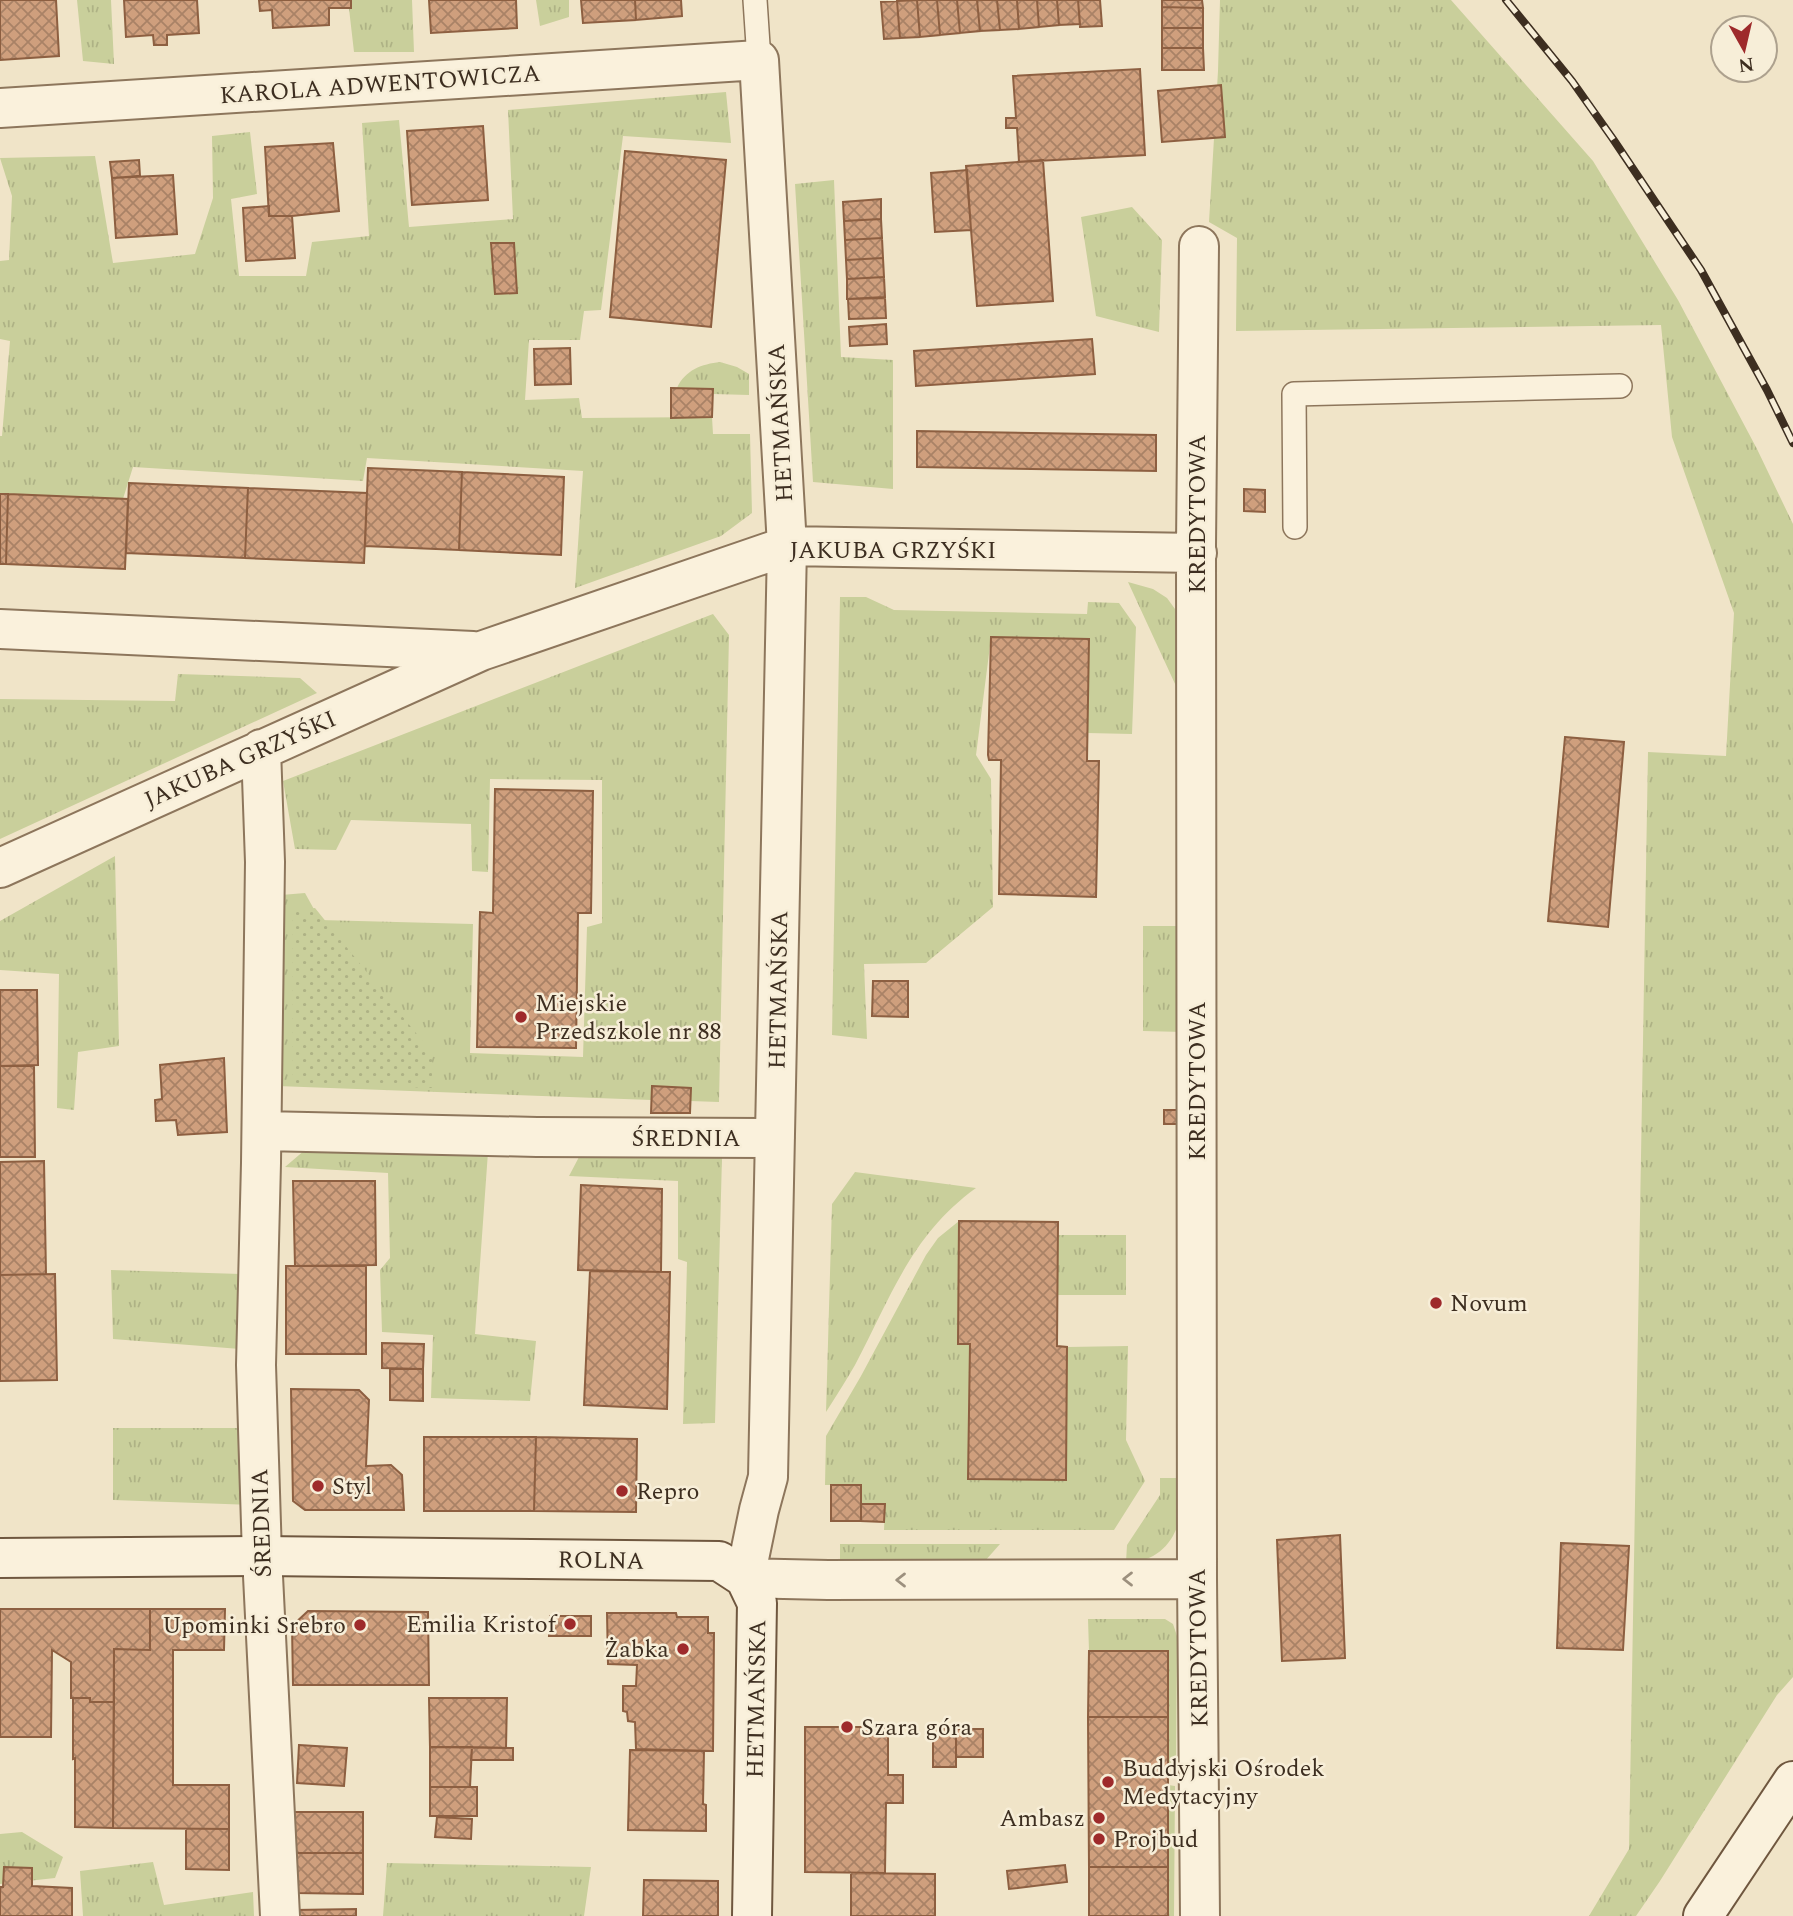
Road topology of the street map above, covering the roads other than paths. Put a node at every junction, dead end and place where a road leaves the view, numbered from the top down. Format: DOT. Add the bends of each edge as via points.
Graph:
graph roads {
  1 [pos="755,0"];
  2 [pos="759,60"];
  3 [pos="0,107"];
  4 [pos="1199,246"];
  5 [pos="1620,386"];
  6 [pos="1295,527"];
  7 [pos="787,547"];
  8 [pos="1196,553"];
  9 [pos="0,629"];
  10 [pos="481,651"];
  11 [pos="261,749"];
  12 [pos="0,869"];
  13 [pos="262,1130"];
  14 [pos="775,1138"];
  15 [pos="261,1556"];
  16 [pos="0,1558"];
  17 [pos="746,1577"];
  18 [pos="1197,1579"];
  19 [pos="1793,1781"];
  20 [pos="280,1916"];
  21 [pos="752,1916"];
  22 [pos="1200,1916"];
  23 [pos="1703,1916"];
  1 -- 2 [label="lane"];
  2 -- 3 [label="street, KAROLA ADWENTOWICZA"];
  2 -- 7 [label="street, HETMAŃSKA"];
  4 -- 8 [label="street, KREDYTOWA"];
  5 -- 6 [label="lane" via="1294,394"];
  7 -- 8 [label="street, JAKUBA GRZYŚKI"];
  7 -- 10 [label="street, JAKUBA GRZYŚKI"];
  7 -- 14 [label="street, HETMAŃSKA"];
  8 -- 18 [label="street, KREDYTOWA"];
  9 -- 10 [label="street, JAKUBA GRZYŚKI"];
  10 -- 11 [label="street, JAKUBA GRZYŚKI"];
  11 -- 12 [label="street, JAKUBA GRZYŚKI"];
  11 -- 13 [label="street, ŚREDNIA" via="265,862"];
  13 -- 14 [label="street, ŚREDNIA"];
  13 -- 15 [label="street, ŚREDNIA" via="256,1365"];
  14 -- 17 [label="street, HETMAŃSKA" via="768,1477"];
  15 -- 16 [label="street, ROLNA"];
  15 -- 17 [label="street, ROLNA" via="719,1561"];
  15 -- 20 [label="street, ŚREDNIA"];
  18 -- 17 [label="street, ROLNA, one-way"];
  17 -- 21 [label="street, HETMAŃSKA" via="757,1603"];
  18 -- 22 [label="street, KREDYTOWA"];
  19 -- 23 [label="street"];
}
